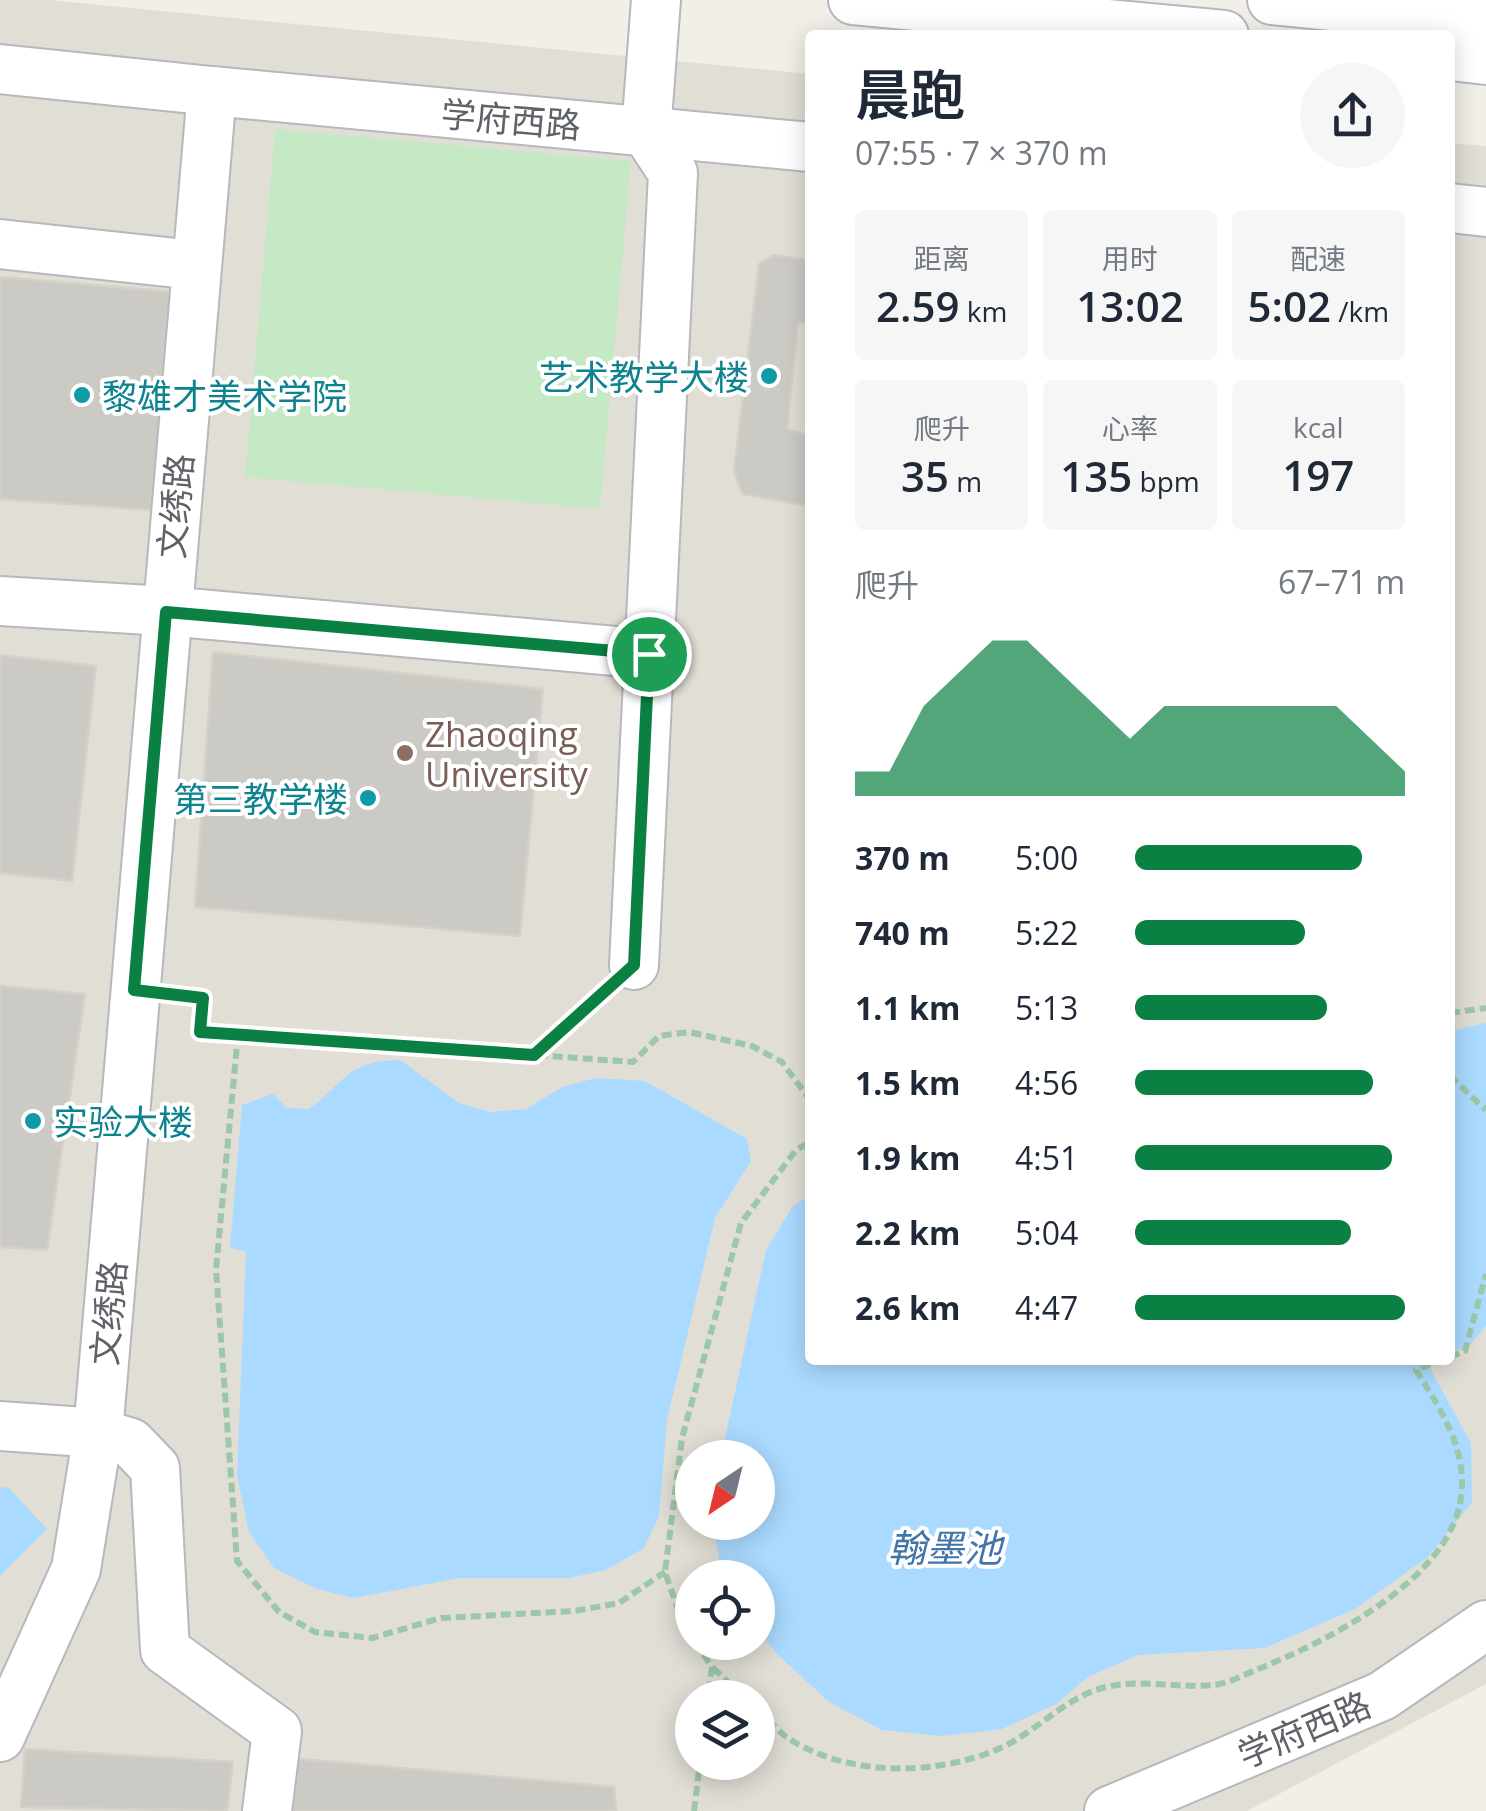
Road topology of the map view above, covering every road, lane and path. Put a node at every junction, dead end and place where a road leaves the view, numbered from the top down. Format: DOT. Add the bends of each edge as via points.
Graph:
graph roads {
  1 [pos="656,0"];
  2 [pos="853,0"];
  3 [pos="1272,0"];
  4 [pos="1486,21"];
  5 [pos="1171,30"];
  6 [pos="1455,57"];
  7 [pos="1486,60"];
  8 [pos="0,69"];
  9 [pos="212,90"];
  10 [pos="646,132"];
  11 [pos="805,147"];
  12 [pos="1455,209"];
  13 [pos="1486,212"];
  14 [pos="0,244"];
  15 [pos="195,265"];
  16 [pos="0,601"];
  17 [pos="166,612"];
  18 [pos="649,654"];
  19 [pos="634,965"];
  20 [pos="134,990"];
  21 [pos="1486,1008"];
  22 [pos="1455,1012"];
  23 [pos="238,1034"];
  24 [pos="534,1055"];
  25 [pos="1455,1081"];
  26 [pos="805,1093"];
  27 [pos="1486,1110"];
  28 [pos="805,1145"];
  29 [pos="1486,1274"];
  30 [pos="1455,1355"];
  31 [pos="1429,1365"];
  32 [pos="0,1426"];
  33 [pos="98,1433"];
  34 [pos="665,1572"];
  35 [pos="675,1601"];
  36 [pos="1486,1626"];
  37 [pos="708,1660"];
  38 [pos="712,1666"];
  39 [pos="710,1680"];
  40 [pos="726,1680"];
  41 [pos="775,1725"];
  42 [pos="0,1736"];
  43 [pos="698,1780"];
  44 [pos="267,1811"];
  45 [pos="694,1811"];
  46 [pos="1109,1811"];
  1 -- 10 [label="street"];
  2 -- 5 [label="street"];
  3 -- 4 [label="street"];
  6 -- 7 [label="street"];
  8 -- 9 [label="street"];
  9 -- 10 [label="street, 学府西路"];
  9 -- 15 [label="street, 文绣路"];
  10 -- 11 [label="street, 学府西路"];
  10 -- 18 [label="street" via="673,173"];
  12 -- 13 [label="street"];
  14 -- 15 [label="street"];
  15 -- 17 [label="street, 文绣路"];
  16 -- 17 [label="street"];
  17 -- 18 [label="street"];
  17 -- 20 [label="street, 文绣路"];
  18 -- 19 [label="street"];
  19 -- 24 [label="path"];
  20 -- 23 [label="path" via="203,998 200,1032"];
  20 -- 33 [label="street, 文绣路"];
  21 -- 22 [label="path"];
  23 -- 24 [label="path"];
  23 -- 34 [label="path" via="216,1270 237,1561 280,1612 314,1632 372,1638 442,1618 619,1603"];
  24 -- 26 [label="path" via="633,1062 659,1036 689,1032 752,1046 782,1062"];
  25 -- 27 [label="path"];
  28 -- 34 [label="path" via="741,1223 682,1438"];
  29 -- 30 [label="path" via="1465,1351"];
  31 -- 41 [label="path" via="1416,1370 1459,1450 1461,1502 1450,1533 1396,1592 1316,1646 1216,1685 1142,1682 1093,1691 996,1750 926,1768 851,1765 790,1740"];
  32 -- 33 [label="street"];
  33 -- 42 [label="street, 文绣路" via="76,1569"];
  33 -- 44 [label="street" via="131,1443 155,1468 164,1650 277,1731"];
  34 -- 35 [label="path"];
  36 -- 46 [label="street, 学府西路" via="1382,1696"];
  37 -- 38 [label="path"];
  38 -- 39 [label="path"];
  38 -- 40 [label="path"];
  43 -- 45 [label="path"];
}
